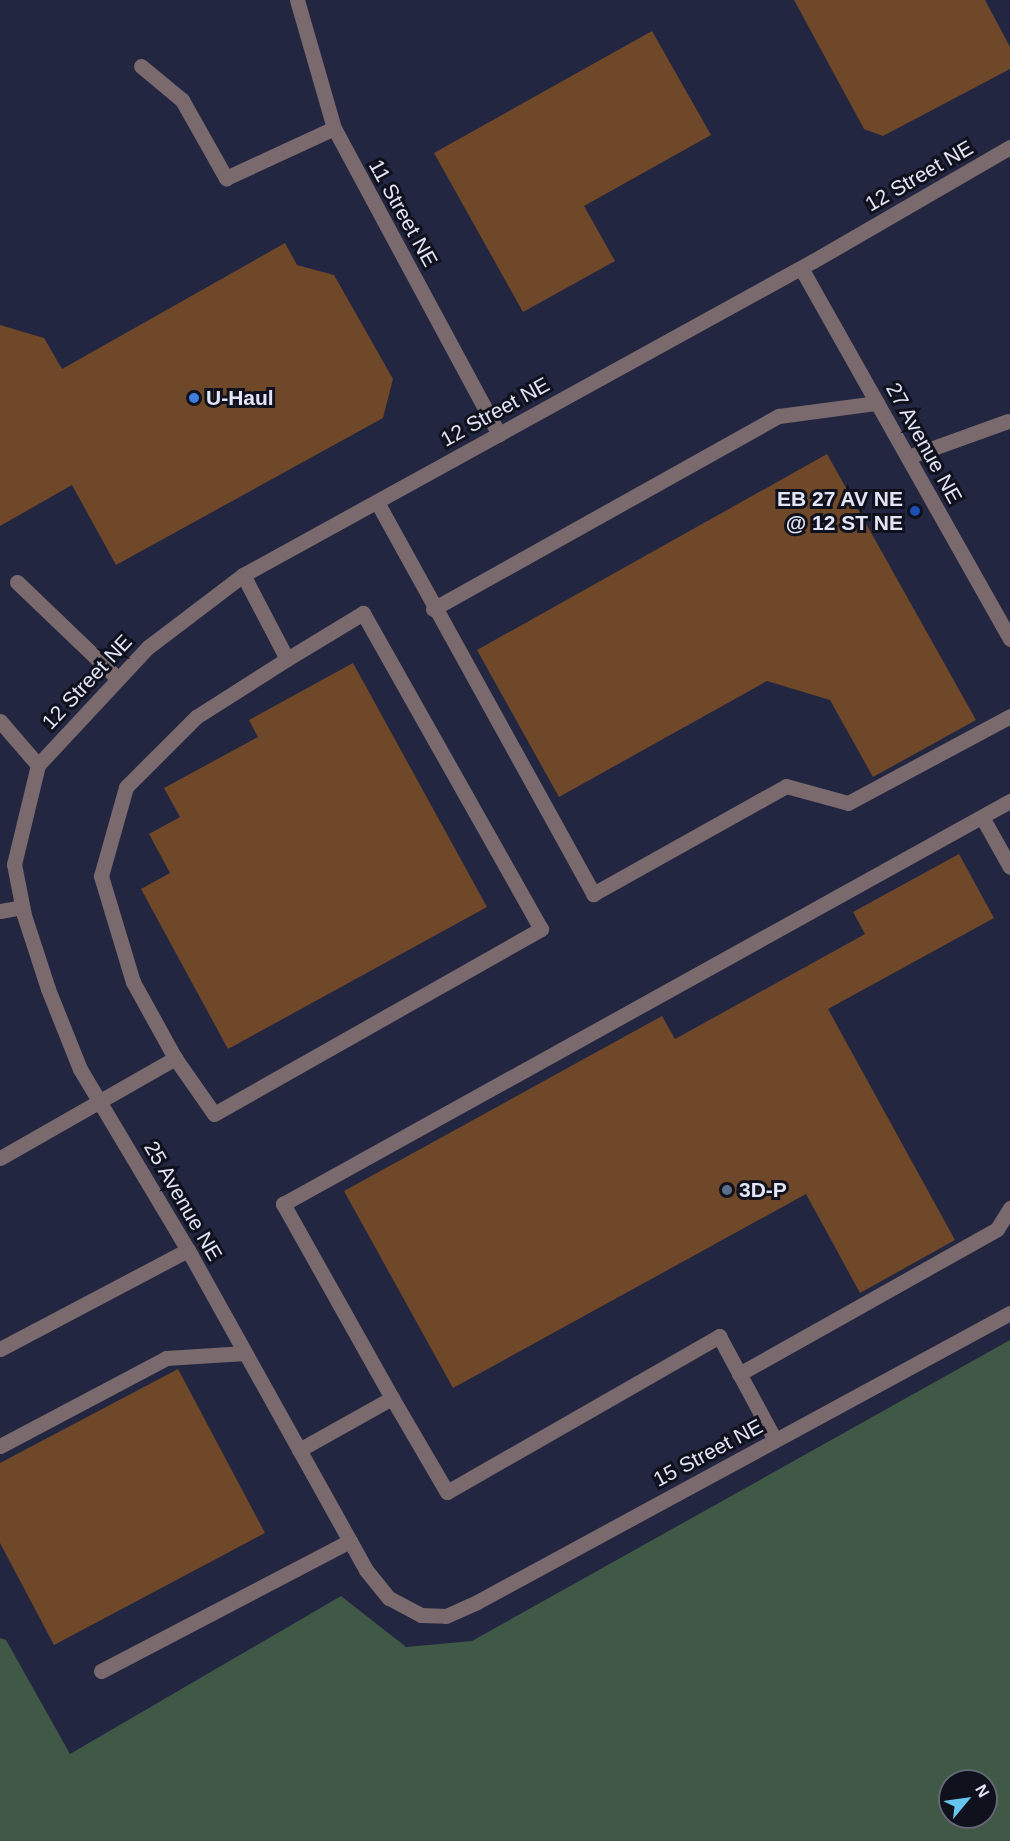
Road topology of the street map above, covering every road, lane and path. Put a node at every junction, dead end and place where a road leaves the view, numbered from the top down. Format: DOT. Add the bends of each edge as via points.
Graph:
graph roads {
  1 [pos="297,0"];
  2 [pos="141,66"];
  3 [pos="334,128"];
  4 [pos="1010,147"];
  5 [pos="801,268"];
  6 [pos="877,403"];
  7 [pos="1008,421"];
  8 [pos="499,434"];
  9 [pos="908,457"];
  10 [pos="377,502"];
  11 [pos="243,575"];
  12 [pos="17,582"];
  13 [pos="433,609"];
  14 [pos="1010,639"];
  15 [pos="287,659"];
  16 [pos="118,679"];
  17 [pos="1010,716"];
  18 [pos="0,721"];
  19 [pos="38,765"];
  20 [pos="1010,801"];
  21 [pos="982,817"];
  22 [pos="1010,867"];
  23 [pos="22,907"];
  24 [pos="0,911"];
  25 [pos="175,1058"];
  26 [pos="99,1101"];
  27 [pos="0,1158"];
  28 [pos="1010,1208"];
  29 [pos="188,1250"];
  30 [pos="1010,1313"];
  31 [pos="0,1349"];
  32 [pos="245,1353"];
  33 [pos="740,1374"];
  34 [pos="392,1398"];
  35 [pos="775,1440"];
  36 [pos="0,1446"];
  37 [pos="298,1450"];
  38 [pos="350,1541"];
  39 [pos="421,1615"];
  40 [pos="100,1671"];
  1 -- 3 [label="street, 11 Street NE"];
  2 -- 3 [label="street" via="182,100 226,178"];
  3 -- 8 [label="street, 11 Street NE"];
  4 -- 5 [label="street, 12 Street NE"];
  5 -- 6 [label="street, 27 Avenue NE"];
  5 -- 8 [label="street, 12 Street NE"];
  6 -- 9 [label="street, 27 Avenue NE"];
  6 -- 13 [label="street" via="779,416"];
  7 -- 9 [label="street"];
  8 -- 10 [label="street, 12 Street NE"];
  9 -- 14 [label="street, 27 Avenue NE"];
  10 -- 11 [label="street, 12 Street NE"];
  10 -- 13 [label="street"];
  11 -- 15 [label="street"];
  11 -- 16 [label="street, 12 Street NE" via="148,646"];
  12 -- 16 [label="street"];
  13 -- 17 [label="street" via="593,894 786,786 848,803"];
  15 -- 25 [label="street" via="195,717 126,787 100,876 132,982"];
  15 -- 25 [label="street" via="363,613 541,929 214,1114"];
  16 -- 19 [label="street, 12 Street NE"];
  18 -- 19 [label="street"];
  19 -- 23 [label="street, 25 Avenue NE" via="14,864"];
  20 -- 21 [label="street"];
  21 -- 22 [label="street"];
  21 -- 34 [label="street" via="283,1204"];
  23 -- 24 [label="street"];
  23 -- 26 [label="street, 25 Avenue NE" via="48,989 80,1069"];
  25 -- 26 [label="street"];
  26 -- 27 [label="street"];
  26 -- 29 [label="street, 25 Avenue NE"];
  28 -- 33 [label="street" via="997,1229"];
  29 -- 31 [label="street"];
  29 -- 32 [label="street, 25 Avenue NE"];
  30 -- 35 [label="street, 15 Street NE"];
  32 -- 36 [label="street" via="166,1358"];
  32 -- 37 [label="street, 25 Avenue NE"];
  33 -- 34 [label="street" via="719,1336 447,1492"];
  33 -- 35 [label="street"];
  34 -- 37 [label="street"];
  35 -- 39 [label="street, 15 Street NE" via="477,1602 446,1616"];
  37 -- 38 [label="street, 25 Avenue NE"];
  38 -- 39 [label="street, 25 Avenue NE" via="366,1570 389,1598"];
  38 -- 40 [label="street"];
}
